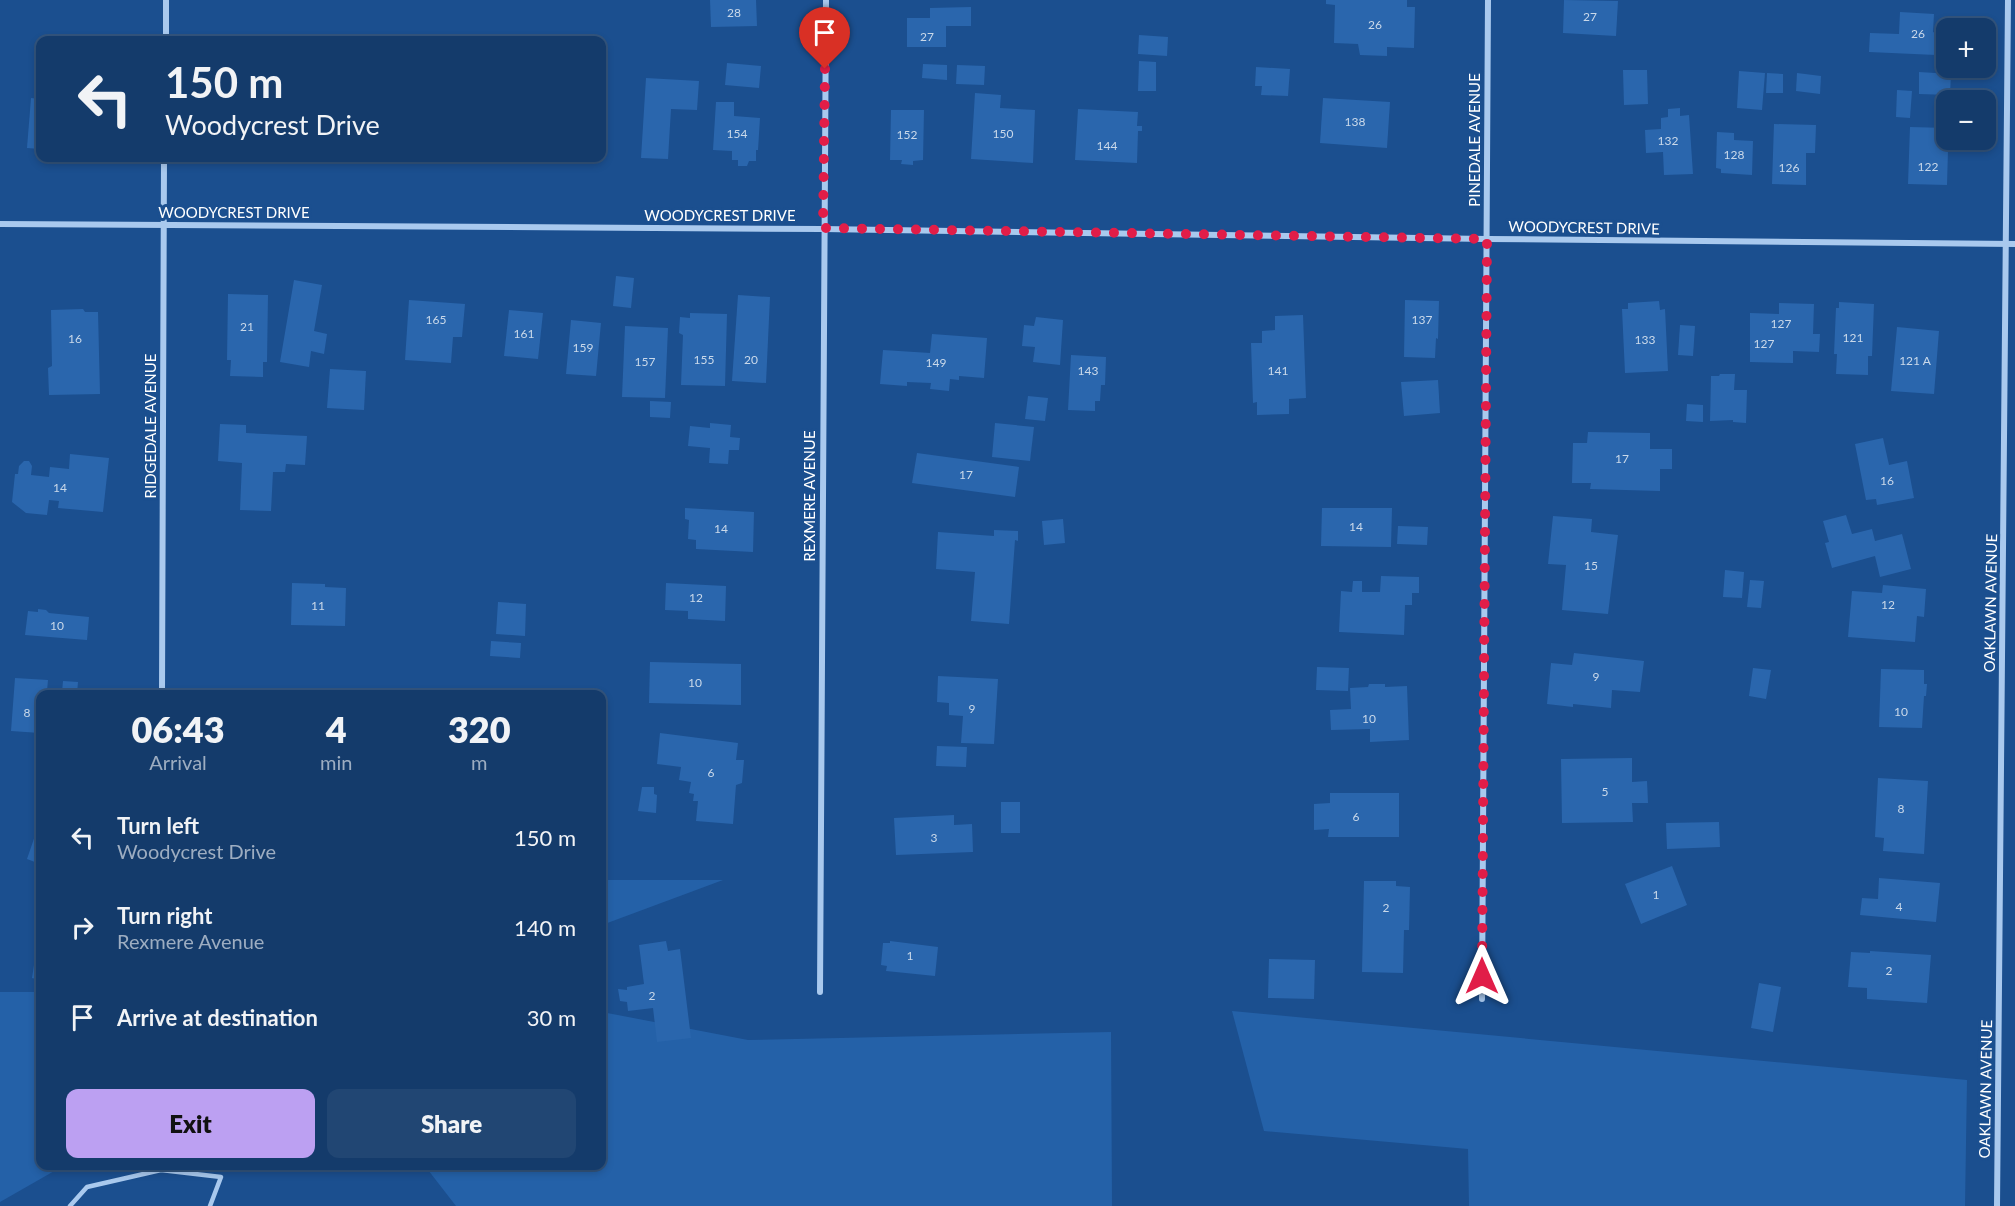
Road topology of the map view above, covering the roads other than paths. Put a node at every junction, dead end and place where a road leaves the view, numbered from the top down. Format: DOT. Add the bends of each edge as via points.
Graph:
graph roads {
  1 [pos="166,0"];
  2 [pos="826,0"];
  3 [pos="1488,0"];
  4 [pos="2008,0"];
  5 [pos="166,36"];
  6 [pos="165,162"];
  7 [pos="0,224"];
  8 [pos="164,225"];
  9 [pos="823,228"];
  10 [pos="1487,239"];
  11 [pos="2006,244"];
  12 [pos="2015,244"];
  13 [pos="162,690"];
  14 [pos="820,992"];
  15 [pos="1482,999"];
  16 [pos="70,1206"];
  17 [pos="210,1206"];
  18 [pos="1997,1206"];
  1 -- 5 [label="street"];
  2 -- 9 [label="street, REXMERE AVENUE"];
  3 -- 10 [label="street, PINEDALE AVENUE"];
  4 -- 11 [label="street, OAKLAWN AVENUE"];
  6 -- 8 [label="street, RIDGEDALE AVENUE"];
  7 -- 8 [label="street, WOODYCREST DRIVE"];
  8 -- 9 [label="street, WOODYCREST DRIVE"];
  8 -- 13 [label="street, RIDGEDALE AVENUE"];
  9 -- 10 [label="street, WOODYCREST DRIVE"];
  9 -- 14 [label="street, REXMERE AVENUE"];
  10 -- 11 [label="street, WOODYCREST DRIVE"];
  10 -- 15 [label="street, PINEDALE AVENUE"];
  11 -- 12 [label="street, WOODYCREST DRIVE"];
  11 -- 18 [label="street, OAKLAWN AVENUE"];
  16 -- 17 [label="lane" via="87,1186 161,1170 221,1177"];
}
